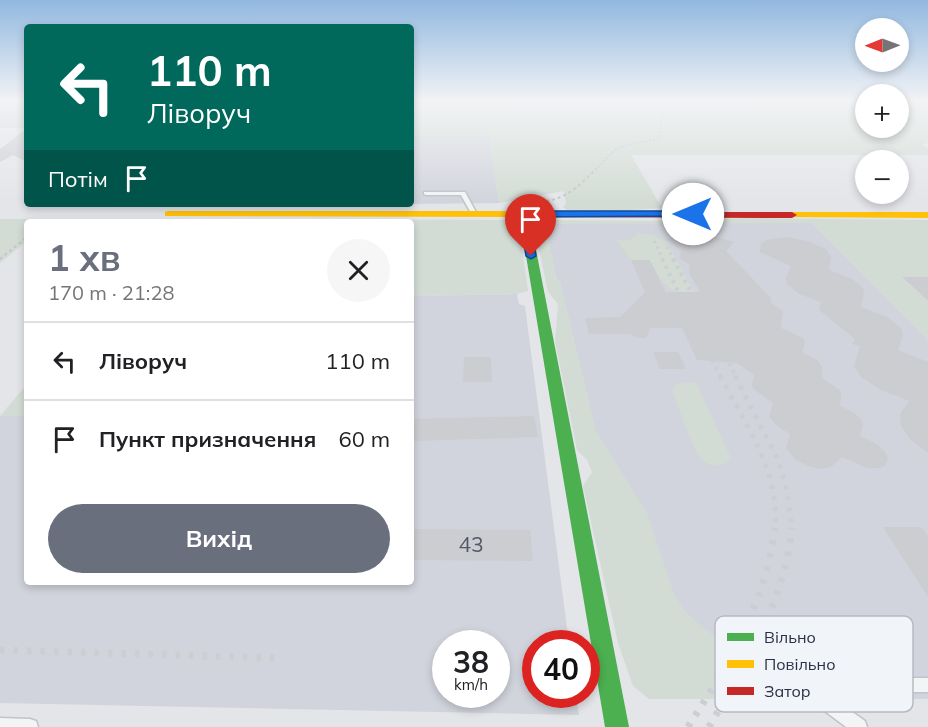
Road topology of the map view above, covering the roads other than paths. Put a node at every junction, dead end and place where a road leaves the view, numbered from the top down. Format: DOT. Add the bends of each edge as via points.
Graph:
graph roads {
  1 [pos="426,193"];
  2 [pos="168,214"];
  3 [pos="474,214"];
  4 [pos="524,214"];
  5 [pos="928,215"];
  6 [pos="839,712"];
  7 [pos="0,726"];
  8 [pos="30,727"];
  9 [pos="617,727"];
  10 [pos="859,727"];
  1 -- 3 [label="lane" via="463,194"];
  2 -- 3 [label="street"];
  3 -- 4 [label="street"];
  4 -- 5 [label="street"];
  4 -- 9 [label="street"];
  6 -- 10 [label="lane"];
  7 -- 8 [label="lane"];
}
